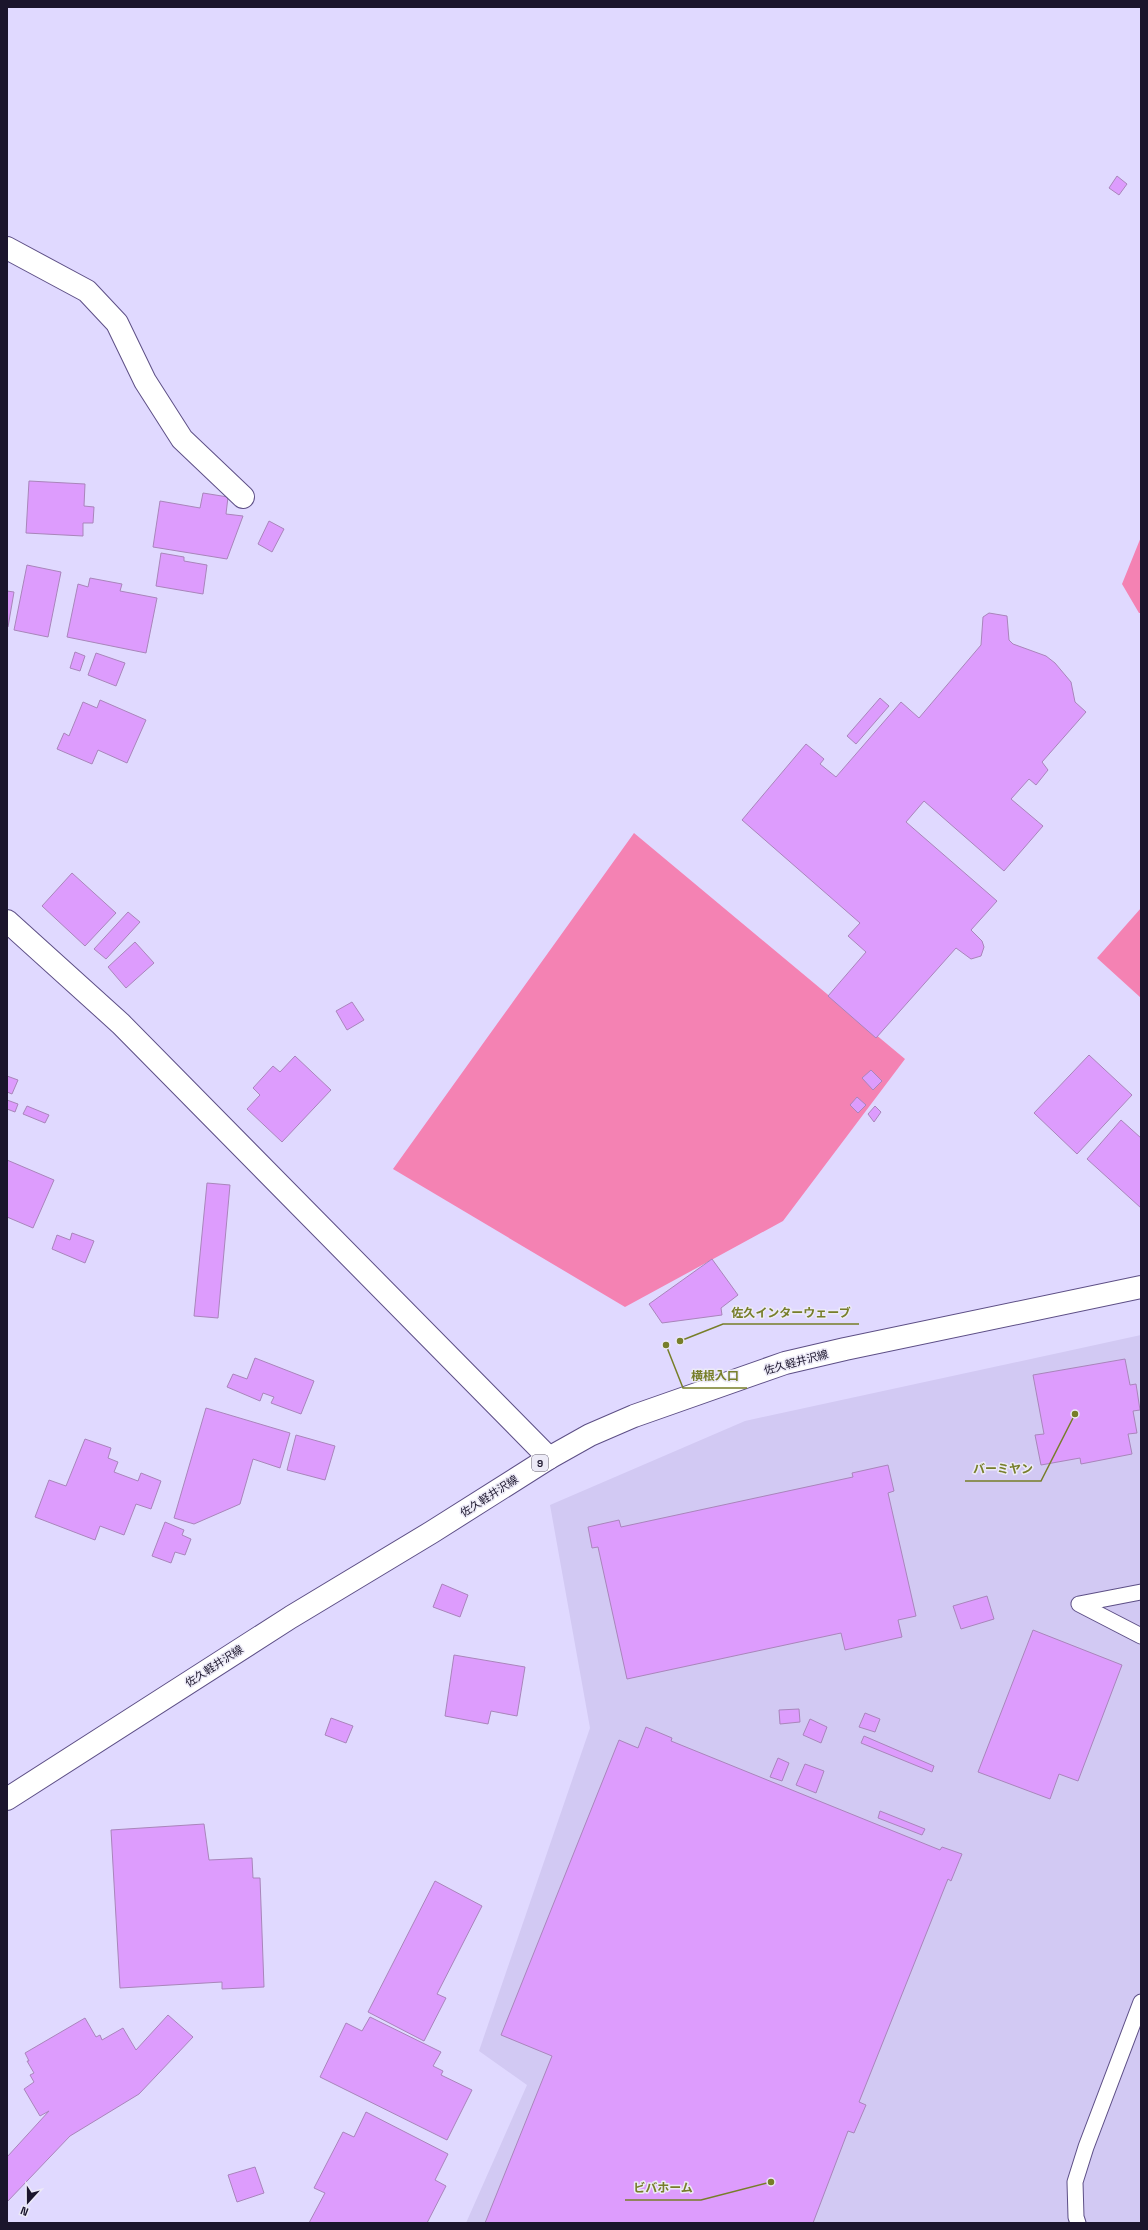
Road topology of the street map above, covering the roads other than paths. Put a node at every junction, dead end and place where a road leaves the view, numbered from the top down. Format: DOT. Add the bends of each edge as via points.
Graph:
graph roads {
  1 [pos="7,248"];
  2 [pos="244,497"];
  3 [pos="7,921"];
  4 [pos="1141,1287"];
  5 [pos="549,1458"];
  6 [pos="1141,1592"];
  7 [pos="1141,1636"];
  8 [pos="7,1799"];
  9 [pos="1141,2002"];
  10 [pos="1078,2223"];
  1 -- 2 [label="main road" via="87,291 117,323 145,381 182,439"];
  3 -- 5 [label="main road" via="122,1024"];
  4 -- 5 [label="main road, 佐久軽井沢線 / 9" via="786,1363 634,1416 590,1435"];
  5 -- 8 [label="main road, 佐久軽井沢線 / 9" via="291,1617"];
  6 -- 7 [label="lane" via="1079,1604"];
  9 -- 10 [label="lane" via="1075,2182"];
}
